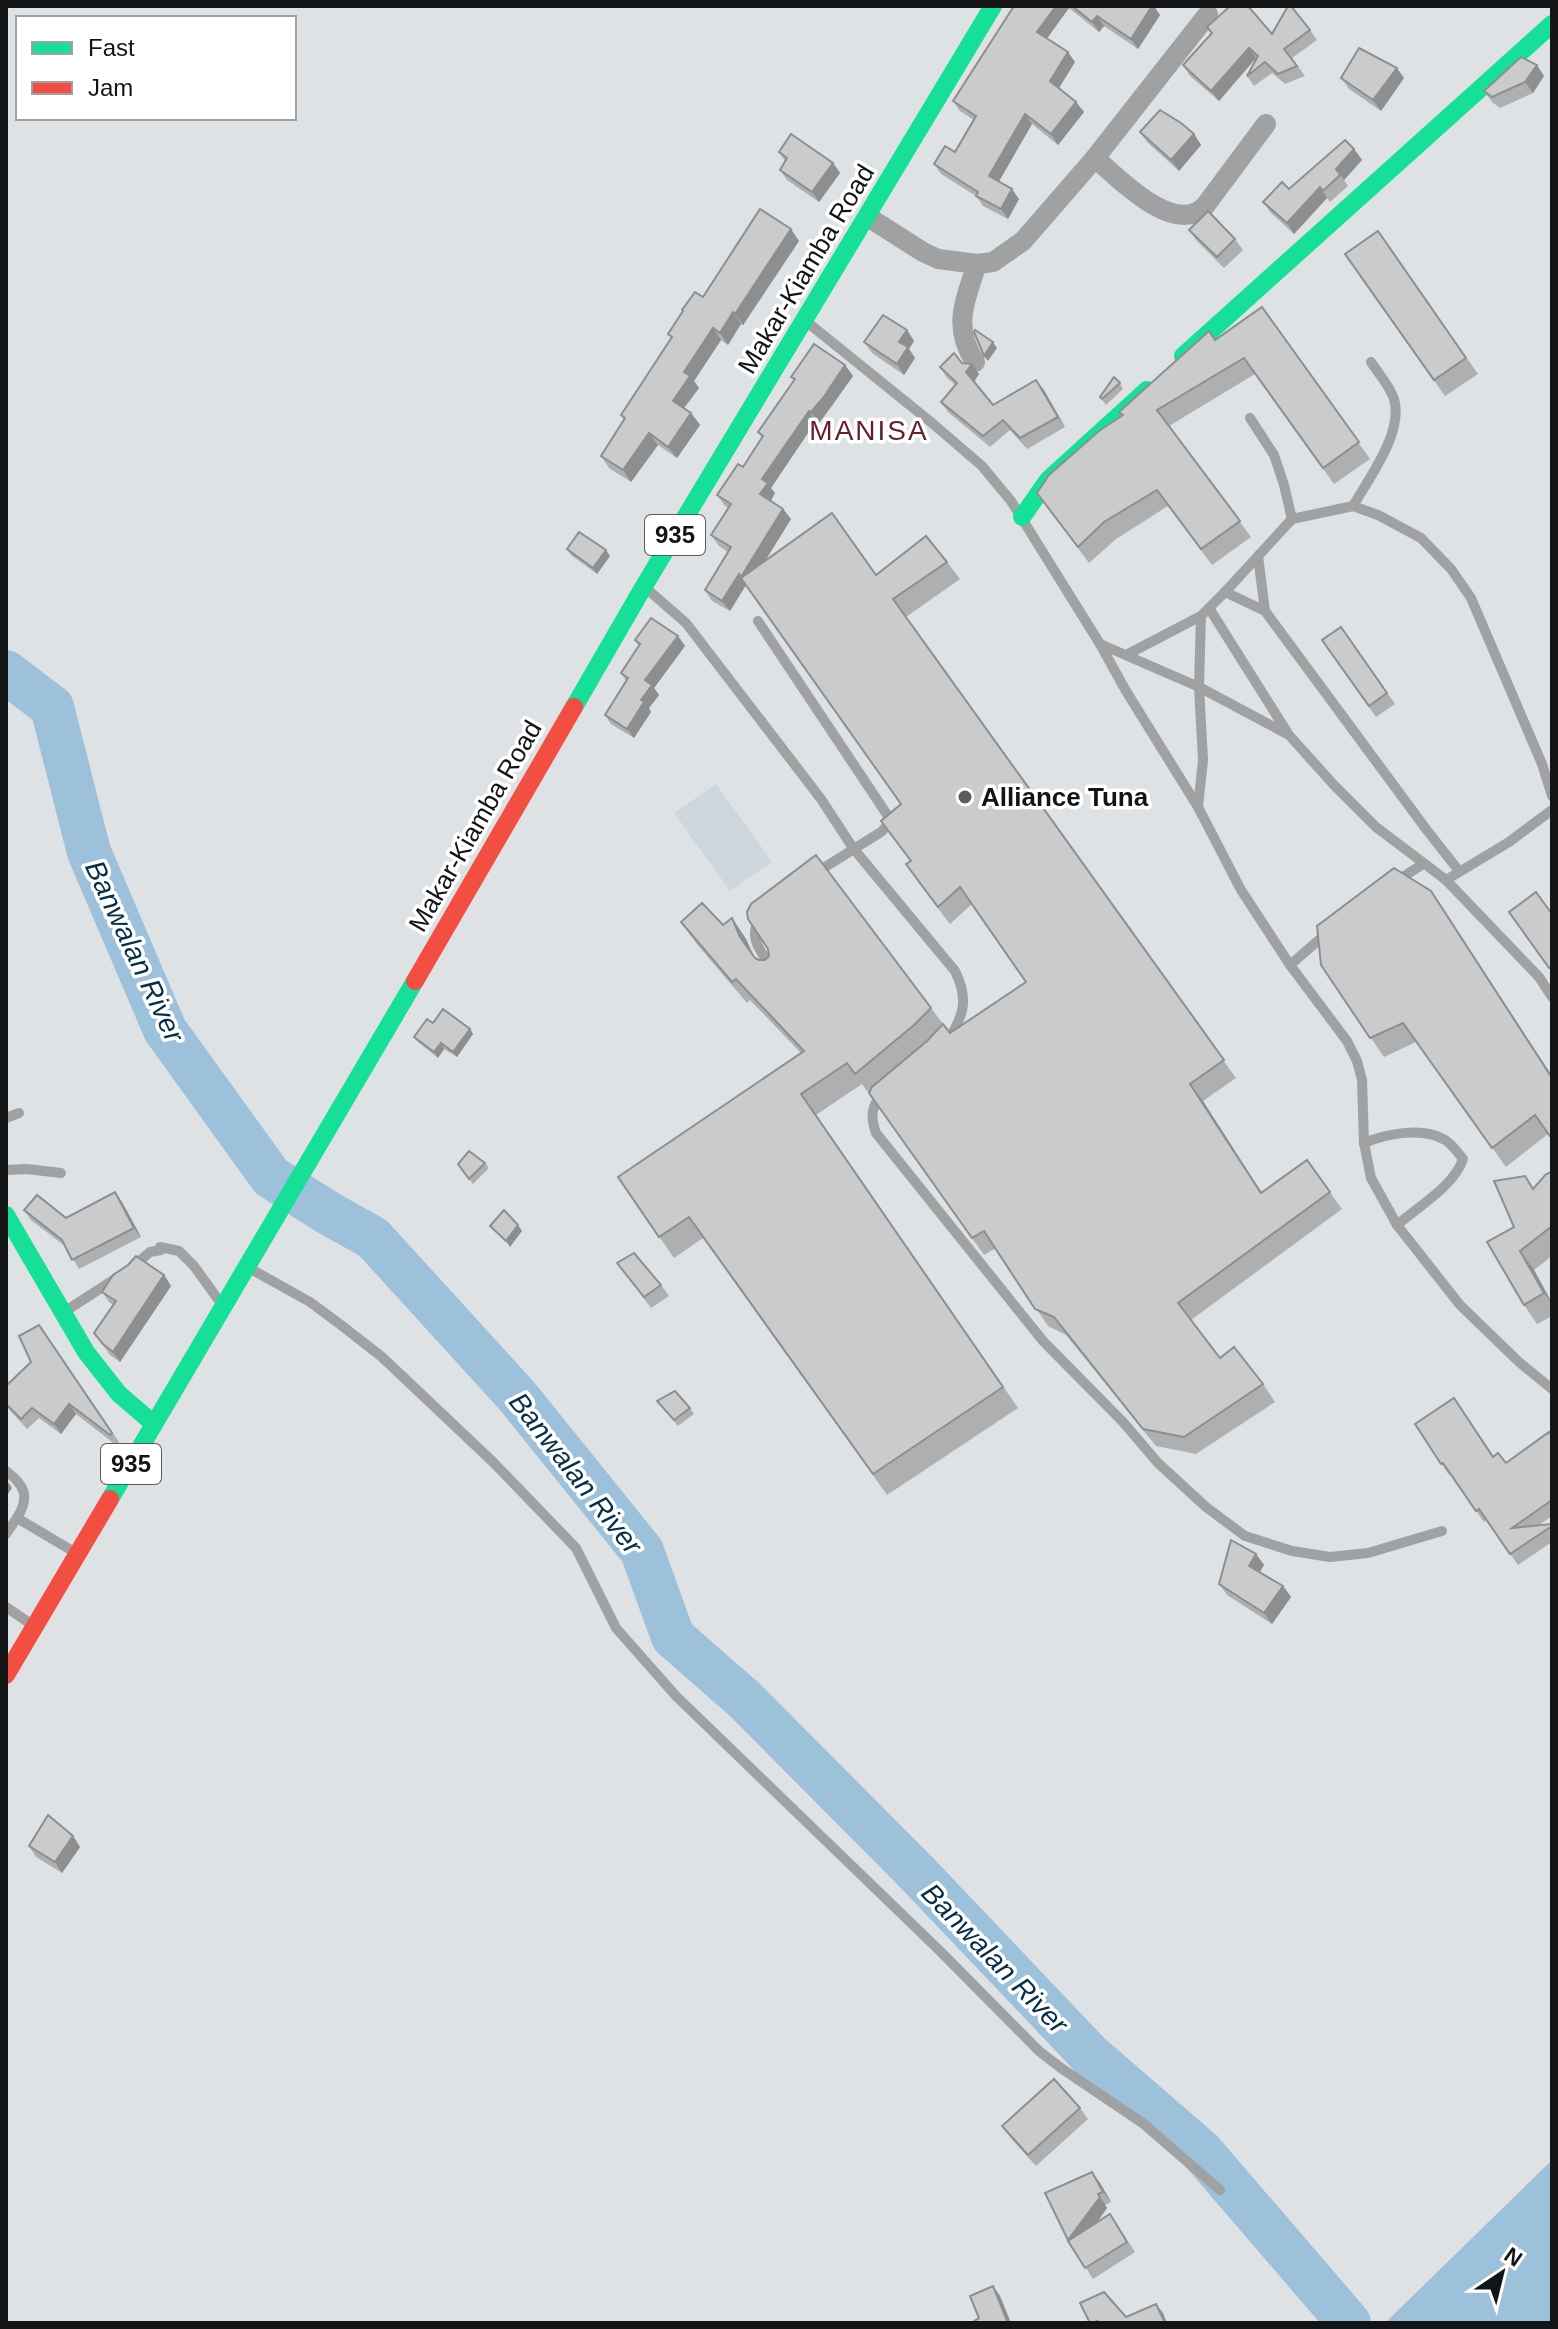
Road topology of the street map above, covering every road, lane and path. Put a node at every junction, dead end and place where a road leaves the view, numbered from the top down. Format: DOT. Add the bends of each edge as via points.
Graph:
graph roads {
  1 [pos="993,6"];
  2 [pos="1208,14"];
  3 [pos="1552,24"];
  4 [pos="1266,124"];
  5 [pos="1095,158"];
  6 [pos="868,217"];
  7 [pos="977,264"];
  8 [pos="805,321"];
  9 [pos="975,362"];
  10 [pos="1371,362"];
  11 [pos="1250,418"];
  12 [pos="1353,506"];
  13 [pos="1022,517"];
  14 [pos="1292,519"];
  15 [pos="1258,556"];
  16 [pos="644,586"];
  17 [pos="1225,592"];
  18 [pos="1265,611"];
  19 [pos="1205,612"];
  20 [pos="758,621"];
  21 [pos="1100,644"];
  22 [pos="1126,655"];
  23 [pos="1199,687"];
  24 [pos="1289,735"];
  25 [pos="1552,796"];
  26 [pos="1198,807"];
  27 [pos="1552,810"];
  28 [pos="853,848"];
  29 [pos="1423,864"];
  30 [pos="1459,871"];
  31 [pos="1446,880"];
  32 [pos="802,882"];
  33 [pos="1384,890"];
  34 [pos="772,904"];
  35 [pos="1341,922"];
  36 [pos="1290,965"];
  37 [pos="776,974"];
  38 [pos="1552,997"];
  39 [pos="936,1051"];
  40 [pos="889,1089"];
  41 [pos="19,1113"];
  42 [pos="6,1118"];
  43 [pos="1364,1143"];
  44 [pos="6,1170"];
  45 [pos="61,1173"];
  46 [pos="6,1215"];
  47 [pos="1397,1225"];
  48 [pos="252,1260"];
  49 [pos="224,1307"];
  50 [pos="63,1313"];
  51 [pos="1552,1389"];
  52 [pos="154,1424"];
  53 [pos="6,1471"];
  54 [pos="17,1518"];
  55 [pos="1442,1531"];
  56 [pos="6,1534"];
  57 [pos="77,1554"];
  58 [pos="6,1607"];
  59 [pos="35,1626"];
  60 [pos="6,1675"];
  61 [pos="1220,2190"];
  1 -- 6 [label="main road, Makar-Kiamba Road / 935"];
  2 -- 5 [label="street"];
  3 -- 13 [label="main road" via="1048,480"];
  4 -- 5 [label="street" via="1205,206 1188,216 1160,208"];
  5 -- 7 [label="street" via="1023,241 993,262"];
  6 -- 7 [label="street" via="938,259"];
  6 -- 8 [label="main road, Makar-Kiamba Road / 935"];
  7 -- 9 [label="street" via="961,319 965,347"];
  8 -- 13 [label="lane" via="982,466"];
  8 -- 16 [label="main road, Makar-Kiamba Road / 935"];
  10 -- 12 [label="lane" via="1393,397 1397,419"];
  11 -- 14 [label="lane" via="1274,455"];
  12 -- 14 [label="lane"];
  12 -- 25 [label="lane" via="1421,538 1471,598"];
  13 -- 21 [label="lane"];
  14 -- 15 [label="lane"];
  15 -- 17 [label="lane"];
  15 -- 18 [label="lane"];
  16 -- 28 [label="lane" via="686,623"];
  16 -- 48 [label="main road, Makar-Kiamba Road / 935"];
  17 -- 18 [label="lane"];
  17 -- 19 [label="lane"];
  18 -- 30 [label="lane"];
  19 -- 22 [label="lane"];
  19 -- 23 [label="lane"];
  19 -- 24 [label="lane"];
  20 -- 28 [label="lane" via="888,816 886,828"];
  21 -- 22 [label="lane"];
  21 -- 26 [label="lane"];
  22 -- 23 [label="lane"];
  23 -- 24 [label="lane"];
  23 -- 26 [label="lane" via="1203,760"];
  24 -- 29 [label="lane" via="1376,827"];
  26 -- 36 [label="lane" via="1241,890"];
  27 -- 30 [label="lane"];
  28 -- 32 [label="lane"];
  28 -- 39 [label="lane" via="962,985 959,1024"];
  29 -- 31 [label="lane"];
  29 -- 33 [label="lane"];
  30 -- 31 [label="lane"];
  31 -- 38 [label="lane"];
  34 -- 37 [label="lane" via="757,922 754,942"];
  35 -- 36 [label="lane"];
  36 -- 43 [label="lane" via="1357,1061"];
  40 -- 55 [label="lane" via="872,1109 876,1133 1043,1341 1206,1507 1245,1536 1330,1557 1368,1553"];
  41 -- 42 [label="lane"];
  43 -- 47 [label="lane" via="1371,1178"];
  43 -- 47 [label="lane" via="1382,1135 1424,1133 1446,1140 1463,1159 1448,1183"];
  44 -- 45 [label="lane"];
  46 -- 50 [label="main road"];
  47 -- 51 [label="lane" via="1460,1305"];
  48 -- 49 [label="main road, Makar-Kiamba Road / 935"];
  48 -- 61 [label="lane" via="382,1357 559,1528 576,1548 616,1628 676,1696 1039,2051 1144,2124"];
  49 -- 50 [label="lane" via="179,1251 160,1247"];
  49 -- 52 [label="main road, Makar-Kiamba Road / 935"];
  50 -- 52 [label="main road" via="104,1376"];
  52 -- 57 [label="main road, Makar-Kiamba Road / 935"];
  53 -- 54 [label="lane" via="24,1496"];
  54 -- 56 [label="lane"];
  54 -- 57 [label="lane"];
  57 -- 59 [label="main road, Makar-Kiamba Road / 935"];
  58 -- 59 [label="lane"];
  59 -- 60 [label="main road, Makar-Kiamba Road / 935"];
}
